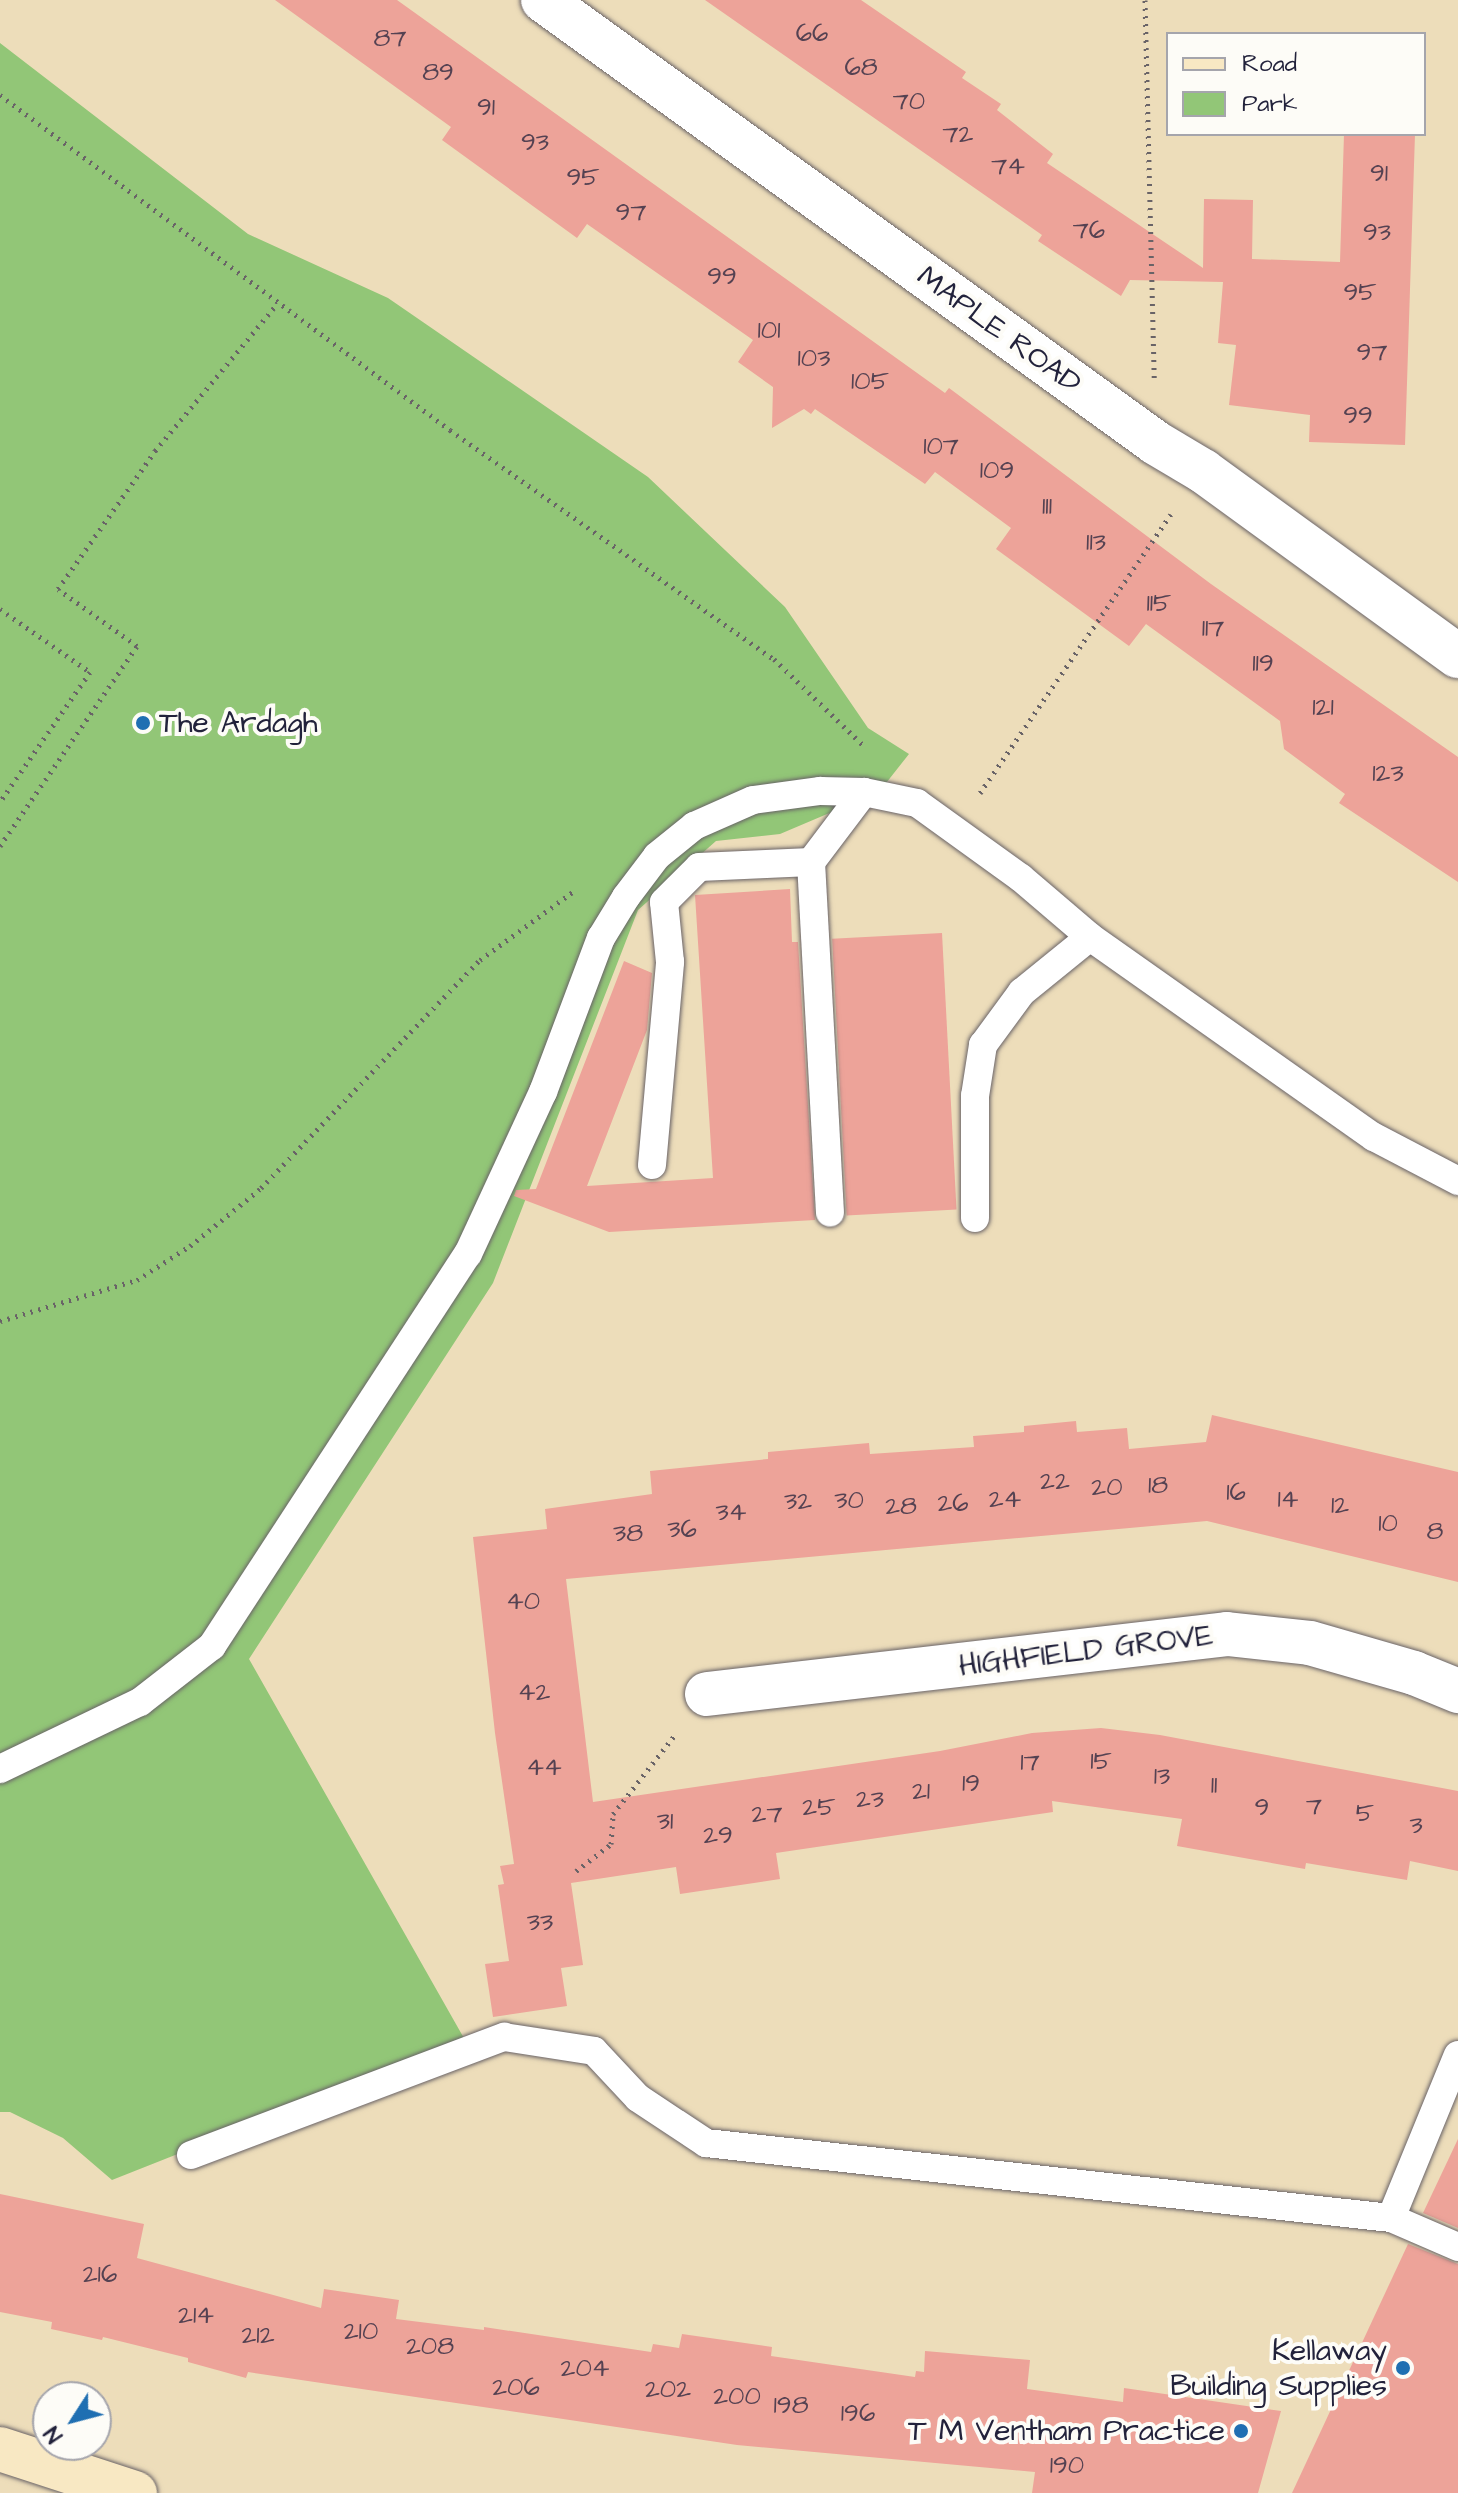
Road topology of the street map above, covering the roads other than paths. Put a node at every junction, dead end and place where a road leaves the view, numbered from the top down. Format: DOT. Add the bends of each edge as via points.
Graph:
graph roads {
  1 [pos="543,0"];
  2 [pos="1458,656"];
  3 [pos="864,792"];
  4 [pos="811,862"];
  5 [pos="1090,937"];
  6 [pos="652,1165"];
  7 [pos="1458,1181"];
  8 [pos="830,1212"];
  9 [pos="975,1218"];
  10 [pos="1458,1691"];
  11 [pos="707,1694"];
  12 [pos="0,1769"];
  13 [pos="1458,2055"];
  14 [pos="191,2155"];
  15 [pos="1391,2218"];
  16 [pos="1458,2247"];
  17 [pos="0,2449"];
  18 [pos="135,2493"];
  1 -- 2 [label="street, MAPLE ROAD"];
  3 -- 4 [label="lane"];
  3 -- 5 [label="lane" via="917,803 1021,878"];
  3 -- 12 [label="lane" via="820,791 753,800 694,826 657,856 601,938 543,1092 468,1254 212,1646 140,1702"];
  4 -- 6 [label="lane" via="699,867 664,902 670,962"];
  4 -- 8 [label="lane"];
  5 -- 7 [label="lane" via="1374,1137"];
  5 -- 9 [label="lane" via="1022,992 983,1045 975,1096"];
  10 -- 11 [label="street, HIGHFIELD GROVE" via="1310,1643 1227,1634"];
  13 -- 15 [label="lane"];
  14 -- 15 [label="lane" via="504,2037 594,2051 638,2098 706,2143"];
  15 -- 16 [label="lane"];
  17 -- 18 [label="main road"];
}
